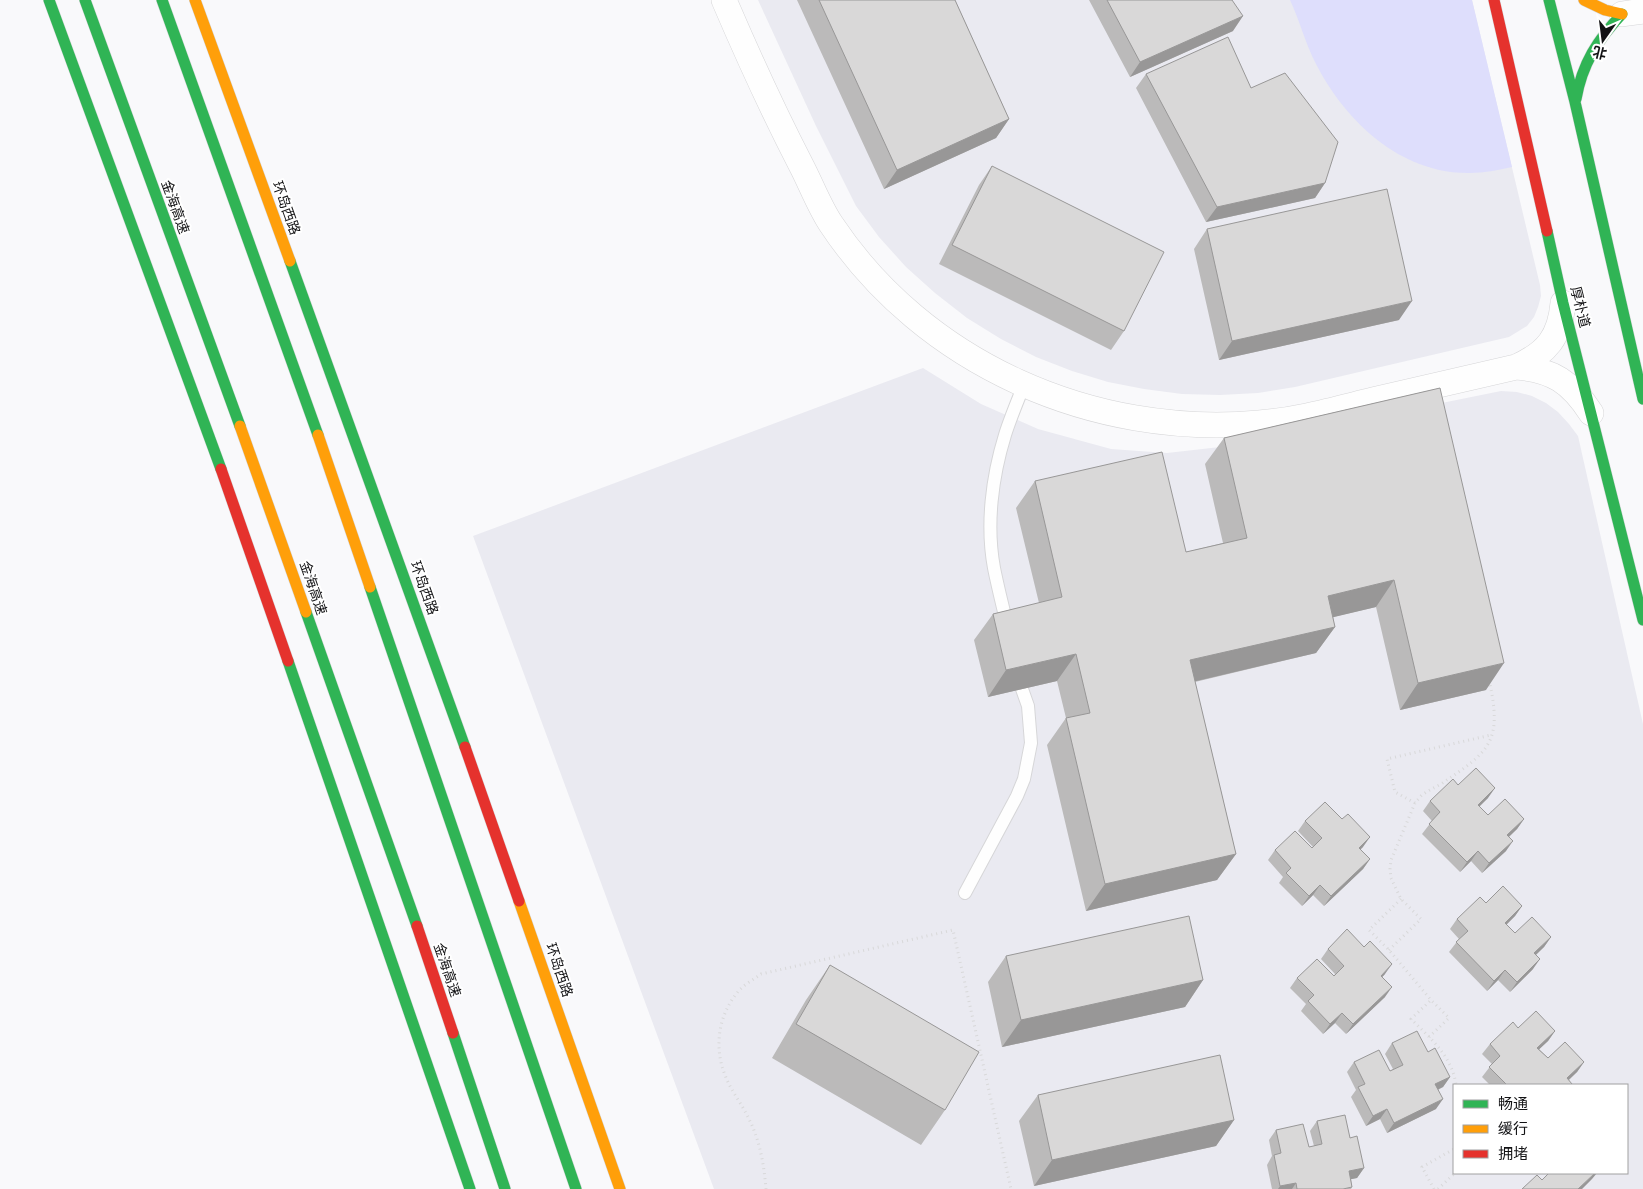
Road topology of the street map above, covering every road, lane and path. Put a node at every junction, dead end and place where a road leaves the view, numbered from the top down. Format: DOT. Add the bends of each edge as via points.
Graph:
graph roads {
  1 [pos="49,0"];
  2 [pos="85,0"];
  3 [pos="162,0"];
  4 [pos="195,0"];
  5 [pos="724,0"];
  6 [pos="1494,0"];
  7 [pos="1549,0"];
  8 [pos="1584,0"];
  9 [pos="1632,12"];
  10 [pos="1575,102"];
  11 [pos="1563,303"];
  12 [pos="1516,367"];
  13 [pos="1024,385"];
  14 [pos="1643,399"];
  15 [pos="1590,413"];
  16 [pos="1643,620"];
  17 [pos="1009,632"];
  18 [pos="1486,671"];
  19 [pos="1022,689"];
  20 [pos="1492,735"];
  21 [pos="1415,804"];
  22 [pos="965,893"];
  23 [pos="1401,899"];
  24 [pos="1389,950"];
  25 [pos="1431,1000"];
  26 [pos="1429,1037"];
  27 [pos="1456,1084"];
  28 [pos="1453,1150"];
  29 [pos="1454,1174"];
  30 [pos="470,1189"];
  31 [pos="505,1189"];
  32 [pos="576,1189"];
  33 [pos="620,1189"];
  34 [pos="766,1189"];
  35 [pos="1012,1189"];
  36 [pos="1434,1189"];
  37 [pos="1438,1189"];
  1 -- 30 [label="main road" via="238,516"];
  2 -- 31 [label="main road, 金海高速" via="271,512 410,906"];
  3 -- 32 [label="main road" via="305,398"];
  4 -- 33 [label="main road, 环岛西路" via="427,638"];
  5 -- 13 [label="street" via="784,132 830,222 856,256 915,317 949,343"];
  6 -- 11 [label="main road, 厚朴道"];
  7 -- 10 [label="main road"];
  8 -- 9 [label="main road" via="1605,10"];
  9 -- 10 [label="main road" via="1605,31 1592,50 1578,84"];
  10 -- 14 [label="main road"];
  11 -- 12 [label="street" via="1562,317 1550,343 1541,353"];
  11 -- 15 [label="main road, 厚朴道"];
  12 -- 13 [label="street" via="1301,418 1221,426 1180,425 1108,414"];
  12 -- 15 [label="street" via="1552,374 1581,397"];
  13 -- 17 [label="lane" via="1005,436 992,501 994,567"];
  15 -- 16 [label="main road, 厚朴道"];
  18 -- 20 [label="path" via="1495,713"];
  19 -- 22 [label="lane" via="1028,706 1031,743 1024,779"];
  20 -- 21 [label="path" via="1475,761 1429,790"];
  20 -- 21 [label="path" via="1387,759 1395,792"];
  21 -- 23 [label="path" via="1391,860 1390,878"];
  23 -- 24 [label="path" via="1369,930"];
  23 -- 24 [label="path" via="1421,919"];
  24 -- 25 [label="path"];
  25 -- 26 [label="path" via="1411,1019"];
  25 -- 26 [label="path" via="1449,1018"];
  26 -- 27 [label="path" via="1448,1059"];
  28 -- 36 [label="path" via="1422,1167"];
  29 -- 37 [label="path"];
  34 -- 35 [label="path" via="758,1142 750,1119 725,1076 718,1046 722,1017 737,992 761,974 953,930"];
}
